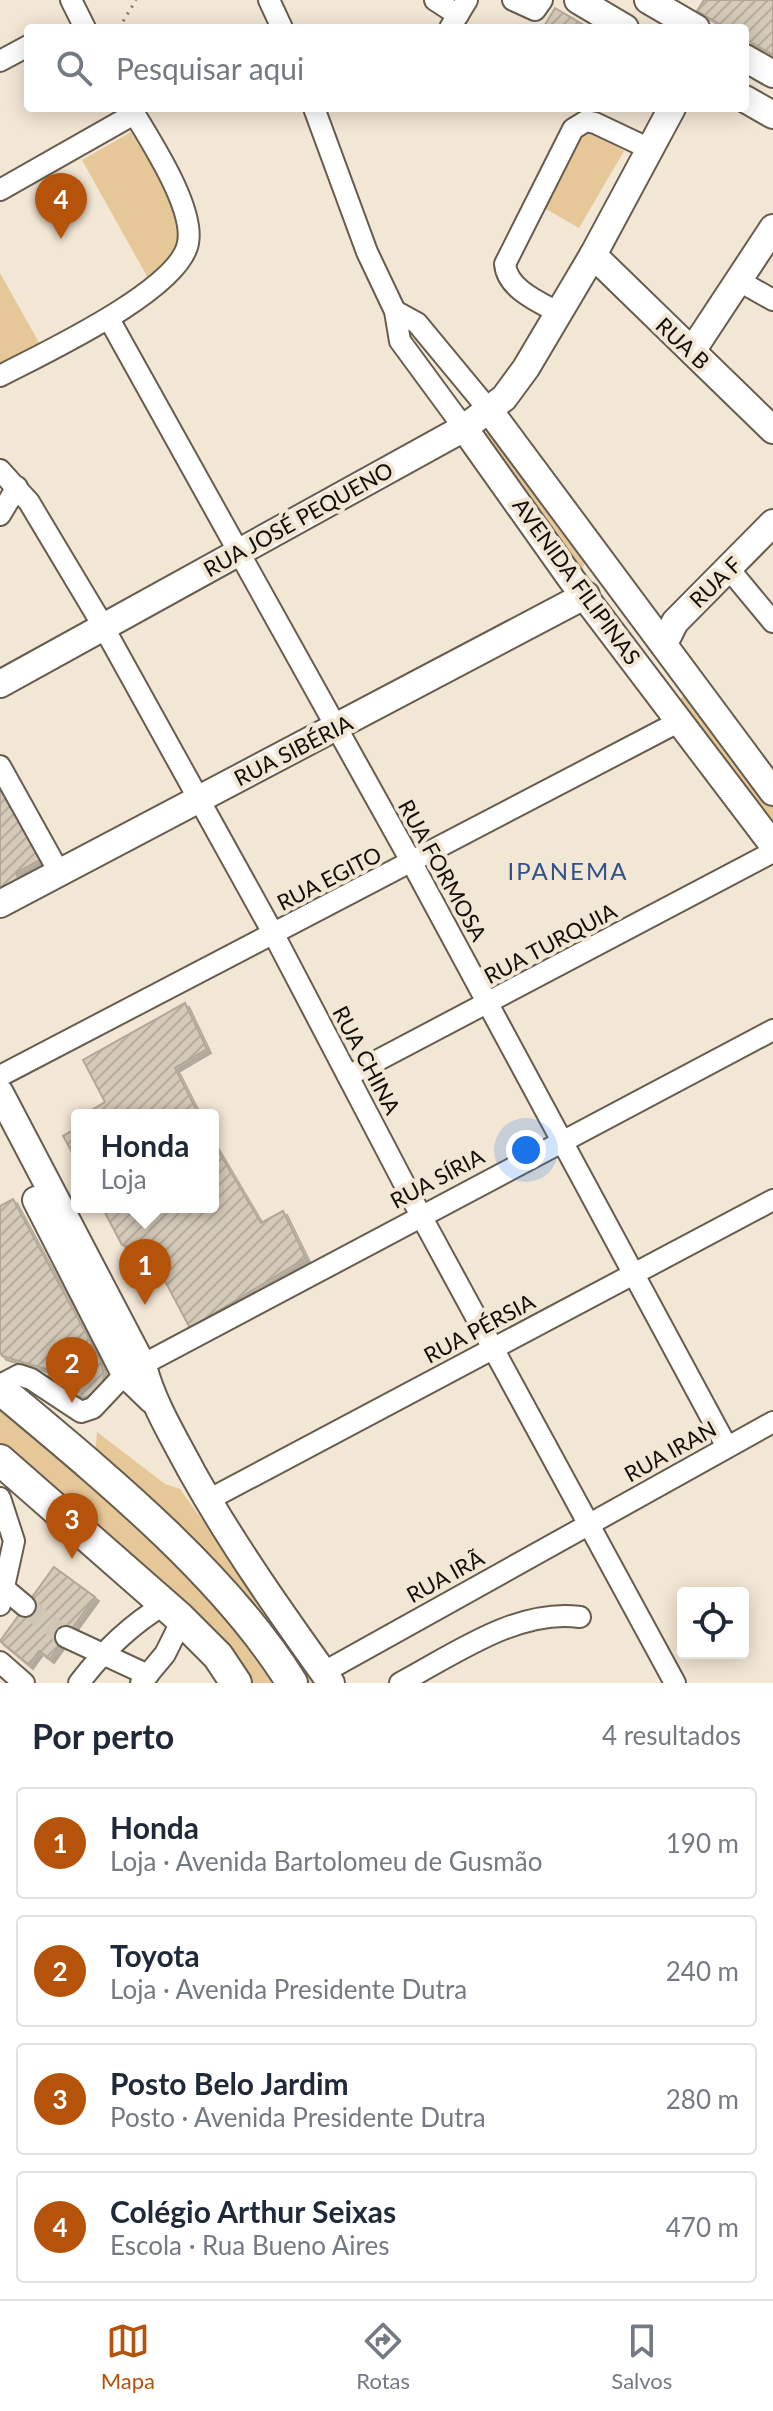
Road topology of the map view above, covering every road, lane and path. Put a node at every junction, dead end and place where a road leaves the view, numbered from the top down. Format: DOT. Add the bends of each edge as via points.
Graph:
graph roads {
  1 [pos="71,0"];
  2 [pos="136,0"];
  3 [pos="269,0"];
  4 [pos="435,0"];
  5 [pos="513,0"];
  6 [pos="542,0"];
  7 [pos="578,0"];
  8 [pos="683,0"];
  9 [pos="650,1"];
  10 [pos="458,14"];
  11 [pos="76,24"];
  12 [pos="121,24"];
  13 [pos="280,24"];
  14 [pos="618,24"];
  15 [pos="661,24"];
  16 [pos="690,24"];
  17 [pos="694,24"];
  18 [pos="24,48"];
  19 [pos="749,60"];
  20 [pos="0,61"];
  21 [pos="773,74"];
  22 [pos="749,101"];
  23 [pos="130,112"];
  24 [pos="133,112"];
  25 [pos="315,112"];
  26 [pos="670,112"];
  27 [pos="773,115"];
  28 [pos="652,150"];
  29 [pos="0,190"];
  30 [pos="773,228"];
  31 [pos="593,255"];
  32 [pos="741,282"];
  33 [pos="773,300"];
  34 [pos="395,311"];
  35 [pos="559,313"];
  36 [pos="109,319"];
  37 [pos="692,351"];
  38 [pos="0,376"];
  39 [pos="489,410"];
  40 [pos="464,428"];
  41 [pos="773,430"];
  42 [pos="0,470"];
  43 [pos="17,487"];
  44 [pos="0,515"];
  45 [pos="773,523"];
  46 [pos="238,551"];
  47 [pos="594,555"];
  48 [pos="729,569"];
  49 [pos="704,591"];
  50 [pos="586,595"];
  51 [pos="643,617"];
  52 [pos="773,622"];
  53 [pos="104,626"];
  54 [pos="671,654"];
  55 [pos="0,684"];
  56 [pos="694,685"];
  57 [pos="667,703"];
  58 [pos="337,727"];
  59 [pos="0,766"];
  60 [pos="773,792"];
  61 [pos="198,799"];
  62 [pos="773,845"];
  63 [pos="773,852"];
  64 [pos="412,863"];
  65 [pos="59,872"];
  66 [pos="0,904"];
  67 [pos="273,933"];
  68 [pos="488,1003"];
  69 [pos="773,1030"];
  70 [pos="0,1076"];
  71 [pos="348,1076"];
  72 [pos="0,1093"];
  73 [pos="0,1130"];
  74 [pos="562,1139"];
  75 [pos="773,1200"];
  76 [pos="420,1214"];
  77 [pos="633,1274"];
  78 [pos="494,1347"];
  79 [pos="134,1370"];
  80 [pos="0,1387"];
  81 [pos="773,1422"];
  82 [pos="727,1447"];
  83 [pos="0,1460"];
  84 [pos="0,1498"];
  85 [pos="208,1500"];
  86 [pos="589,1522"];
  87 [pos="3,1597"];
  88 [pos="25,1606"];
  89 [pos="580,1617"];
  90 [pos="183,1621"];
  91 [pos="66,1637"];
  92 [pos="100,1655"];
  93 [pos="0,1662"];
  94 [pos="328,1678"];
  95 [pos="144,1679"];
  96 [pos="24,1683"];
  97 [pos="79,1683"];
  98 [pos="236,1683"];
  99 [pos="292,1683"];
  100 [pos="400,1683"];
  101 [pos="675,1683"];
  1 -- 11 [label="street"];
  2 -- 12 [label="path"];
  3 -- 13 [label="street"];
  4 -- 10 [label="street"];
  5 -- 6 [label="street" via="535,10"];
  7 -- 14 [label="main road"];
  8 -- 17 [label="main road"];
  9 -- 15 [label="main road"];
  9 -- 16 [label="main road"];
  18 -- 20 [label="street"];
  19 -- 21 [label="main road"];
  22 -- 27 [label="main road"];
  23 -- 29 [label="street"];
  24 -- 36 [label="street" via="186,215 188,243 178,264"];
  25 -- 34 [label="street, AVENIDA FILIPINAS" via="367,252"];
  26 -- 28 [label="main road, RUA JOSÉ PEQUENO"];
  28 -- 31 [label="main road, RUA JOSÉ PEQUENO"];
  28 -- 35 [label="street" via="595,123 586,121 573,129 505,264 506,274 519,289"];
  30 -- 32 [label="main road"];
  31 -- 35 [label="main road, RUA JOSÉ PEQUENO"];
  31 -- 37 [label="main road, RUA B"];
  32 -- 33 [label="street"];
  32 -- 37 [label="main road"];
  34 -- 39 [label="street, AVENIDA FILIPINAS" via="417,323"];
  34 -- 40 [label="street, AVENIDA FILIPINAS" via="400,341"];
  35 -- 39 [label="main road, RUA JOSÉ PEQUENO" via="514,385"];
  36 -- 38 [label="street"];
  36 -- 46 [label="street, RUA FORMOSA"];
  37 -- 41 [label="main road, RUA B"];
  39 -- 40 [label="main road, RUA JOSÉ PEQUENO"];
  39 -- 47 [label="main road, AVENIDA FILIPINAS"];
  40 -- 46 [label="main road, RUA JOSÉ PEQUENO"];
  40 -- 50 [label="main road, AVENIDA FILIPINAS"];
  42 -- 43 [label="street, RUA CHINA"];
  43 -- 44 [label="street"];
  43 -- 53 [label="street, RUA CHINA"];
  45 -- 48 [label="main road, RUA F"];
  46 -- 53 [label="main road, RUA JOSÉ PEQUENO"];
  46 -- 58 [label="street, RUA FORMOSA"];
  47 -- 50 [label="main road"];
  47 -- 51 [label="main road, AVENIDA FILIPINAS"];
  48 -- 49 [label="main road, RUA F"];
  48 -- 52 [label="street"];
  49 -- 51 [label="main road"];
  49 -- 54 [label="main road, RUA F" via="675,622"];
  50 -- 51 [label="main road"];
  50 -- 57 [label="main road, AVENIDA FILIPINAS"];
  50 -- 58 [label="main road, RUA SIBÉRIA"];
  51 -- 54 [label="main road, AVENIDA FILIPINAS"];
  53 -- 55 [label="main road, RUA JOSÉ PEQUENO"];
  53 -- 61 [label="street, RUA CHINA"];
  54 -- 56 [label="main road, AVENIDA FILIPINAS"];
  54 -- 57 [label="main road"];
  56 -- 57 [label="main road" via="678,686"];
  56 -- 60 [label="main road, AVENIDA FILIPINAS"];
  57 -- 62 [label="main road, AVENIDA FILIPINAS"];
  57 -- 64 [label="street, RUA EGITO"];
  58 -- 61 [label="main road, RUA SIBÉRIA"];
  58 -- 64 [label="street, RUA FORMOSA"];
  59 -- 65 [label="street"];
  61 -- 65 [label="main road, RUA SIBÉRIA"];
  61 -- 67 [label="street, RUA CHINA"];
  63 -- 68 [label="street, RUA TURQUIA"];
  64 -- 67 [label="street, RUA EGITO"];
  64 -- 68 [label="street, RUA FORMOSA"];
  65 -- 66 [label="main road, RUA SIBÉRIA"];
  67 -- 70 [label="street, RUA EGITO"];
  67 -- 71 [label="street, RUA CHINA"];
  68 -- 71 [label="street, RUA TURQUIA"];
  68 -- 74 [label="street, RUA FORMOSA"];
  69 -- 74 [label="street, RUA SÍRIA"];
  71 -- 76 [label="street, RUA CHINA"];
  72 -- 79 [label="main road"];
  73 -- 79 [label="main road"];
  74 -- 76 [label="street, RUA SÍRIA"];
  74 -- 77 [label="street, RUA FORMOSA"];
  75 -- 77 [label="street, RUA PÉRSIA"];
  76 -- 78 [label="street, RUA CHINA"];
  76 -- 79 [label="street, RUA SÍRIA"];
  77 -- 78 [label="street, RUA PÉRSIA"];
  77 -- 82 [label="street, RUA FORMOSA"];
  78 -- 85 [label="street, RUA PÉRSIA"];
  78 -- 86 [label="street, RUA CHINA"];
  79 -- 80 [label="street, RUA SÍRIA" via="93,1408 81,1412 19,1375"];
  79 -- 85 [label="main road"];
  80 -- 99 [label="highway" via="159,1528 231,1605"];
  81 -- 82 [label="street, RUA IRAN"];
  82 -- 86 [label="street, RUA IRAN"];
  83 -- 90 [label="highway"];
  84 -- 87 [label="street" via="14,1541"];
  85 -- 94 [label="main road" via="254,1578"];
  86 -- 94 [label="street, RUA IRÃ"];
  86 -- 101 [label="street, RUA CHINA"];
  87 -- 88 [label="street"];
  89 -- 100 [label="street" via="556,1614 512,1626"];
  90 -- 92 [label="street" via="137,1621"];
  90 -- 95 [label="street"];
  90 -- 98 [label="highway"];
  91 -- 92 [label="street"];
  92 -- 95 [label="street"];
  92 -- 97 [label="street"];
  93 -- 96 [label="street"];
}
